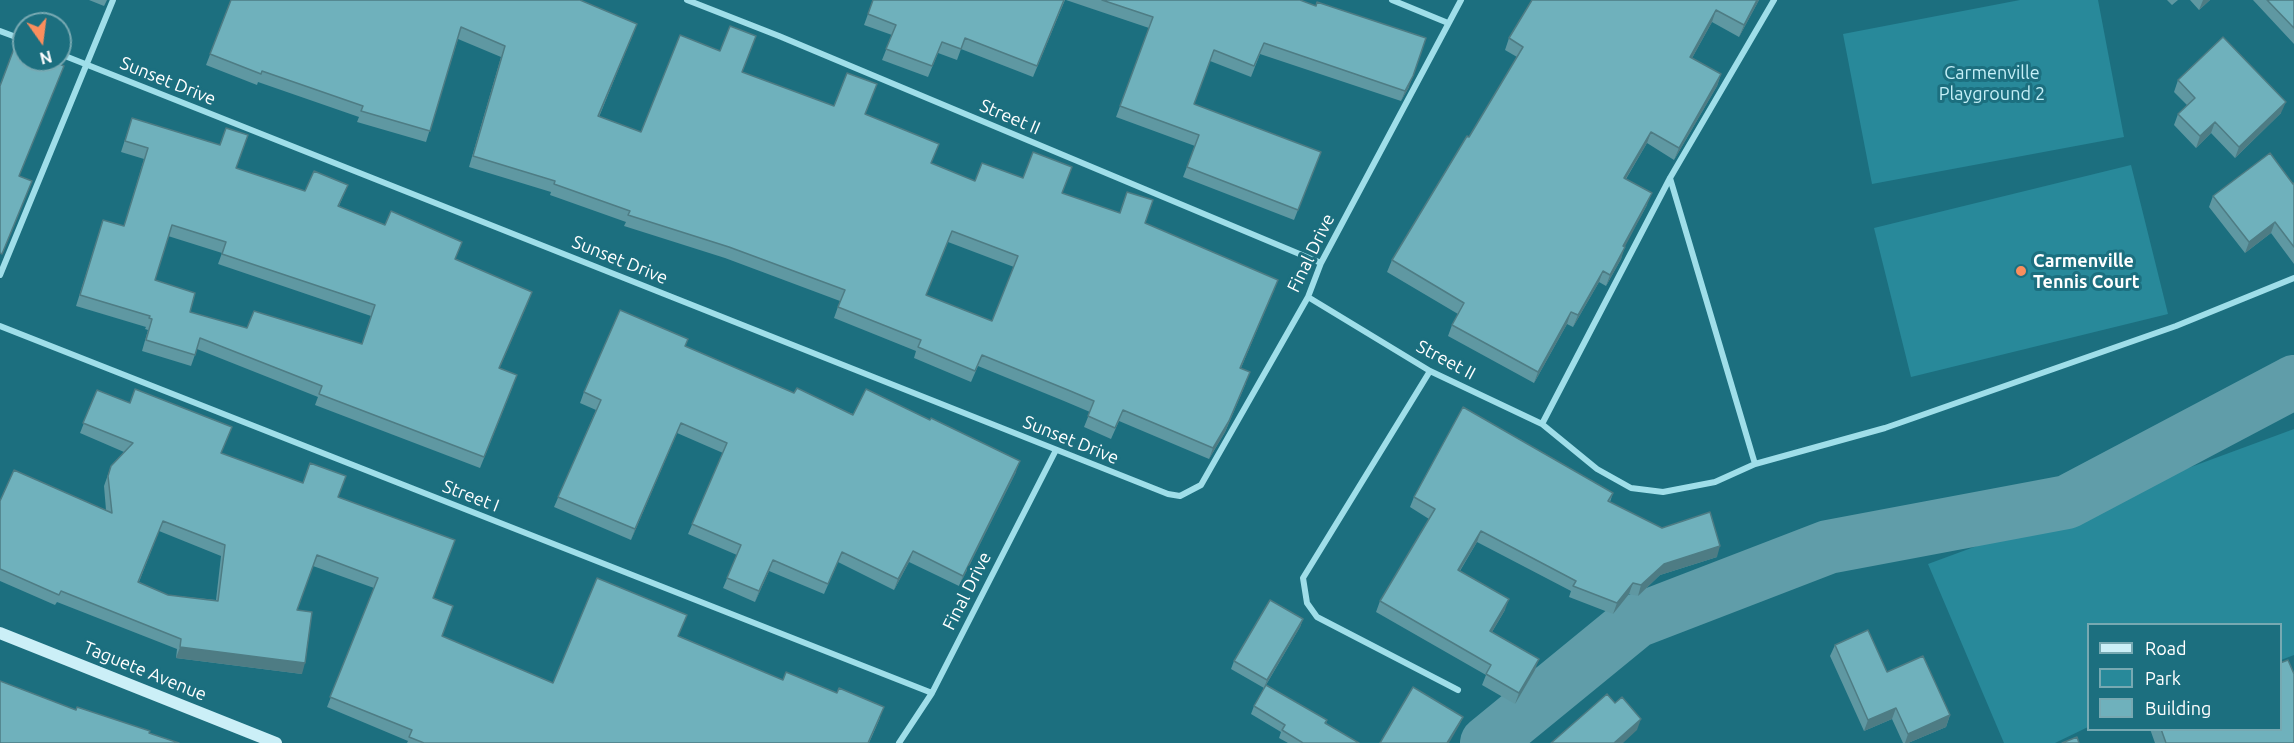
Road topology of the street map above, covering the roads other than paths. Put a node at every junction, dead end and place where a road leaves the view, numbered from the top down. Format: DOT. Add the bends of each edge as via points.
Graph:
graph roads {
  1 [pos="113,0"];
  2 [pos="687,0"];
  3 [pos="1392,0"];
  4 [pos="1461,0"];
  5 [pos="1774,0"];
  6 [pos="1448,23"];
  7 [pos="72,59"];
  8 [pos="87,65"];
  9 [pos="1670,178"];
  10 [pos="1321,263"];
  11 [pos="0,275"];
  12 [pos="2294,278"];
  13 [pos="1308,297"];
  14 [pos="0,326"];
  15 [pos="1430,372"];
  16 [pos="1542,424"];
  17 [pos="1056,450"];
  18 [pos="1755,464"];
  19 [pos="1168,494"];
  20 [pos="0,633"];
  21 [pos="1458,690"];
  22 [pos="932,693"];
  23 [pos="276,743"];
  24 [pos="899,743"];
  1 -- 8 [label="street"];
  2 -- 10 [label="street, Street II"];
  3 -- 6 [label="street"];
  4 -- 6 [label="street, Final Drive"];
  5 -- 9 [label="street"];
  6 -- 10 [label="street, Final Drive"];
  7 -- 8 [label="street, Sunset Drive"];
  8 -- 11 [label="street"];
  8 -- 17 [label="street, Sunset Drive"];
  9 -- 16 [label="street"];
  9 -- 18 [label="street"];
  10 -- 13 [label="street, Final Drive"];
  12 -- 18 [label="street, Street II" via="2176,326 1885,428"];
  13 -- 15 [label="street, Street II"];
  13 -- 19 [label="street, Final Drive" via="1201,485 1180,496"];
  14 -- 22 [label="street, Street I"];
  15 -- 16 [label="street, Street II"];
  15 -- 21 [label="street" via="1303,578 1307,603 1317,617"];
  16 -- 18 [label="street, Street II" via="1597,469 1631,488 1663,492 1715,482"];
  17 -- 19 [label="street, Sunset Drive"];
  17 -- 22 [label="street, Final Drive"];
  20 -- 23 [label="street, Taguete Avenue"];
  22 -- 24 [label="street, Final Drive"];
}
